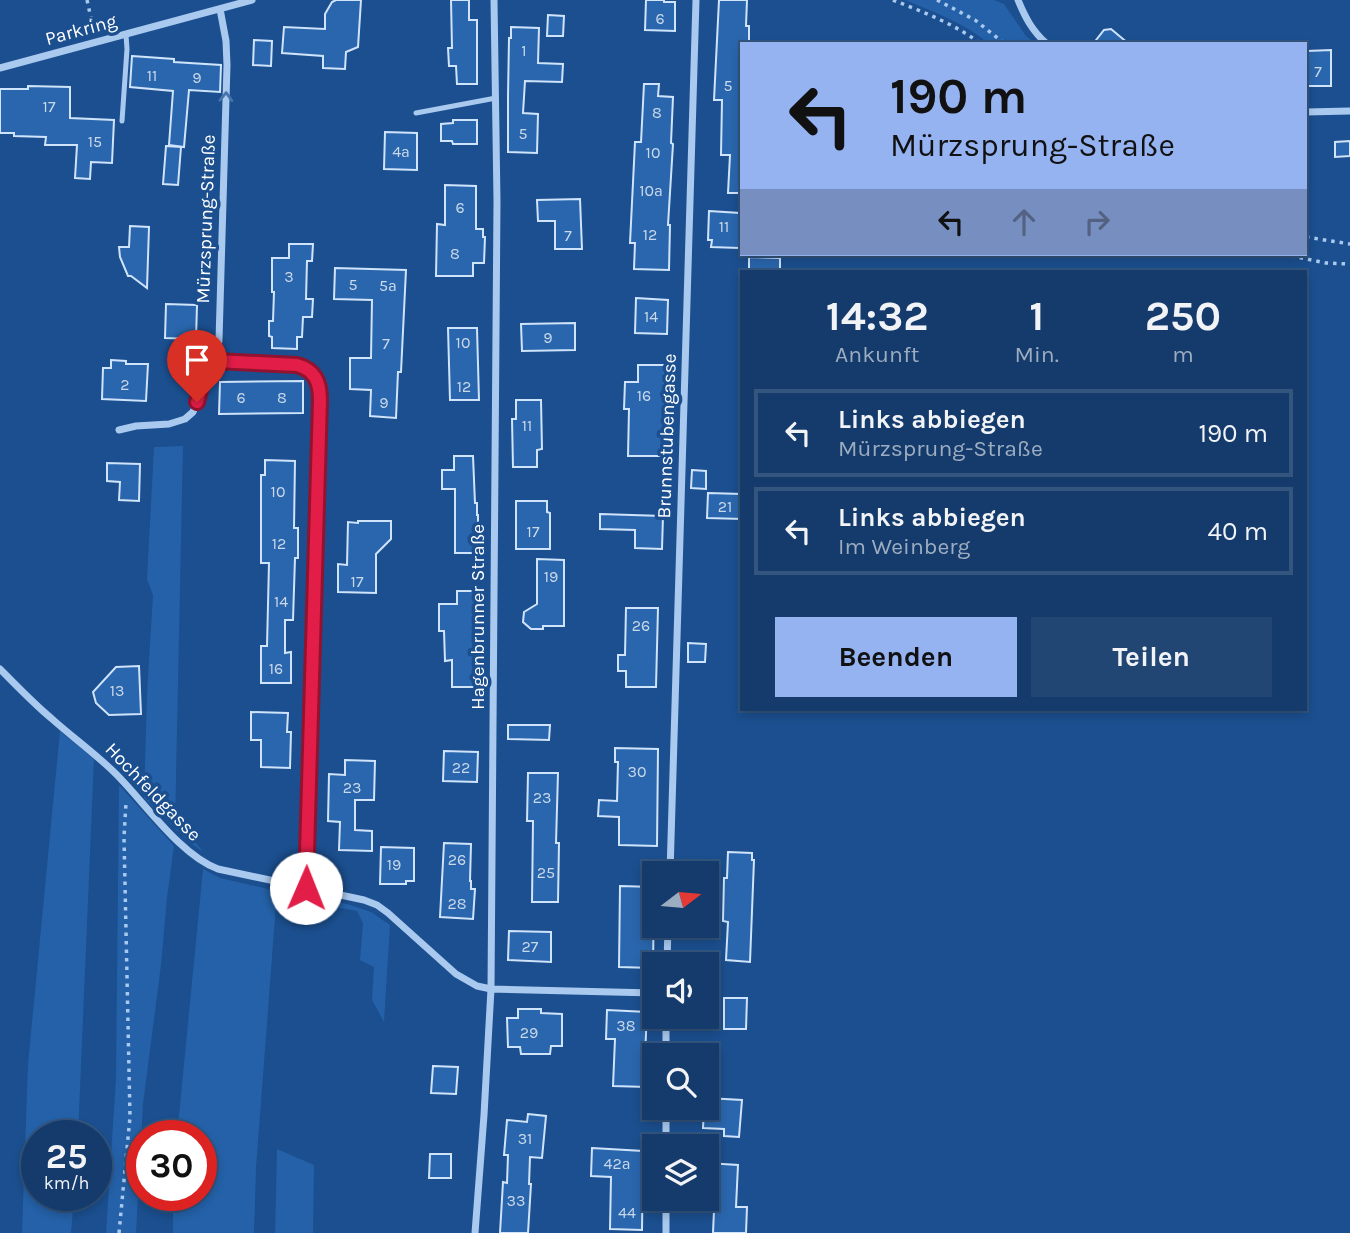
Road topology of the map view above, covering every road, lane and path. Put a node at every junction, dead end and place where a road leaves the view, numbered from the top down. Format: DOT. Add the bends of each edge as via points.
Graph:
graph roads {
  1 [pos="87,0"];
  2 [pos="252,0"];
  3 [pos="494,0"];
  4 [pos="696,0"];
  5 [pos="893,0"];
  6 [pos="937,0"];
  7 [pos="1017,0"];
  8 [pos="949,2"];
  9 [pos="220,9"];
  10 [pos="92,18"];
  11 [pos="126,35"];
  12 [pos="978,42"];
  13 [pos="1002,42"];
  14 [pos="1044,42"];
  15 [pos="0,68"];
  16 [pos="495,98"];
  17 [pos="1350,111"];
  18 [pos="1307,112"];
  19 [pos="416,113"];
  20 [pos="122,121"];
  21 [pos="1307,237"];
  22 [pos="1350,244"];
  23 [pos="1294,256"];
  24 [pos="1350,264"];
  25 [pos="216,361"];
  26 [pos="119,430"];
  27 [pos="0,669"];
  28 [pos="128,787"];
  29 [pos="670,861"];
  30 [pos="306,888"];
  31 [pos="491,989"];
  32 [pos="642,993"];
  33 [pos="666,1211"];
  34 [pos="119,1233"];
  35 [pos="475,1233"];
  36 [pos="666,1233"];
  1 -- 10 [label="path"];
  2 -- 9 [label="street, Parkring"];
  3 -- 16 [label="street, Hagenbrunner Straße"];
  4 -- 29 [label="street, Brunnstubengasse"];
  5 -- 12 [label="path"];
  6 -- 8 [label="path"];
  7 -- 14 [label="street"];
  8 -- 13 [label="path"];
  9 -- 11 [label="street, Parkring"];
  25 -- 9 [label="street, Mürzsprung-Straße, one-way" via="227,65"];
  11 -- 15 [label="street, Parkring"];
  11 -- 20 [label="lane"];
  16 -- 19 [label="lane"];
  16 -- 31 [label="street, Hagenbrunner Straße"];
  17 -- 18 [label="street"];
  21 -- 22 [label="path"];
  23 -- 24 [label="path"];
  25 -- 26 [label="street" via="203,379 193,412 185,419"];
  25 -- 30 [label="street" via="306,367 320,391"];
  27 -- 28 [label="street, Hochfeldgasse"];
  28 -- 30 [label="street, Hochfeldgasse" via="205,864"];
  28 -- 34 [label="path" via="124,837 130,1116"];
  30 -- 31 [label="street, Hochfeldgasse" via="377,905 456,974"];
  31 -- 32 [label="street, Hochfeldgasse"];
  31 -- 35 [label="street, Hagenbrunner Straße"];
  33 -- 36 [label="street"];
}
